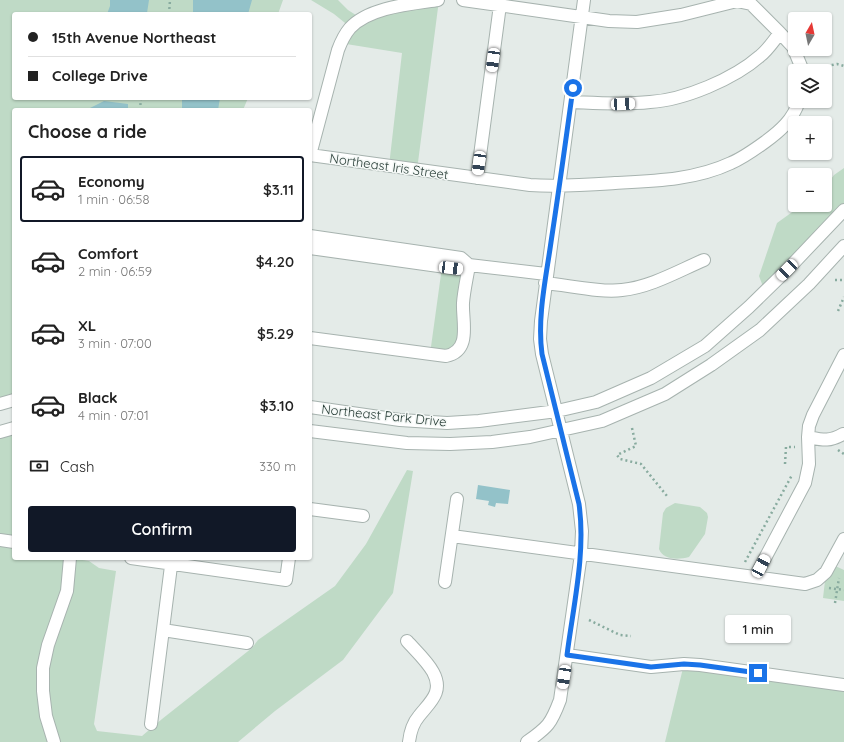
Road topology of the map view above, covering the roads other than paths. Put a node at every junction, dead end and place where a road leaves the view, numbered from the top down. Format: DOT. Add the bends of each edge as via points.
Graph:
graph roads {
  1 [pos="438,0"];
  2 [pos="463,0"];
  3 [pos="584,0"];
  4 [pos="500,5"];
  5 [pos="582,18"];
  6 [pos="780,33"];
  7 [pos="800,64"];
  8 [pos="571,102"];
  9 [pos="796,108"];
  10 [pos="312,148"];
  11 [pos="312,155"];
  12 [pos="476,178"];
  13 [pos="559,187"];
  14 [pos="844,210"];
  15 [pos="312,236"];
  16 [pos="844,246"];
  17 [pos="312,248"];
  18 [pos="704,260"];
  19 [pos="469,265"];
  20 [pos="546,278"];
  21 [pos="312,338"];
  22 [pos="844,355"];
  23 [pos="12,401"];
  24 [pos="0,404"];
  25 [pos="312,407"];
  26 [pos="557,411"];
  27 [pos="312,431"];
  28 [pos="561,431"];
  29 [pos="843,434"];
  30 [pos="808,437"];
  31 [pos="457,499"];
  32 [pos="312,509"];
  33 [pos="363,516"];
  34 [pos="452,536"];
  35 [pos="844,539"];
  36 [pos="0,540"];
  37 [pos="12,542"];
  38 [pos="581,554"];
  39 [pos="70,560"];
  40 [pos="158,560"];
  41 [pos="289,560"];
  42 [pos="172,561"];
  43 [pos="754,577"];
  44 [pos="445,582"];
  45 [pos="163,630"];
  46 [pos="407,641"];
  47 [pos="247,643"];
  48 [pos="567,655"];
  49 [pos="844,684"];
  50 [pos="151,724"];
  51 [pos="54,742"];
  52 [pos="409,742"];
  53 [pos="527,742"];
  1 -- 10 [label="street" via="373,13 350,27 338,50"];
  2 -- 4 [label="street"];
  3 -- 5 [label="street"];
  4 -- 5 [label="street"];
  4 -- 12 [label="street"];
  5 -- 6 [label="street" via="637,22 681,15 737,1 751,4"];
  5 -- 8 [label="street"];
  6 -- 7 [label="street" via="793,47"];
  6 -- 8 [label="street" via="761,56 741,71 681,96 623,104"];
  8 -- 13 [label="street"];
  9 -- 13 [label="street, Northeast Iris Street" via="779,132 753,151 732,163 699,174 675,179"];
  11 -- 12 [label="street, Northeast Iris Street"];
  12 -- 13 [label="street, Northeast Iris Street"];
  13 -- 20 [label="street"];
  14 -- 26 [label="street, Northeast Park Drive" via="749,308 705,346 651,378 596,402"];
  15 -- 19 [label="street" via="461,258"];
  16 -- 28 [label="street, Northeast Park Drive" via="809,284 760,330 711,365 665,394 602,421"];
  17 -- 19 [label="street" via="460,269"];
  18 -- 20 [label="street" via="632,289 609,290"];
  19 -- 20 [label="street"];
  19 -- 21 [label="street" via="463,302 465,332 463,342 453,354 446,356"];
  20 -- 26 [label="street" via="540,339"];
  22 -- 30 [label="street" via="813,415"];
  23 -- 24 [label="street"];
  25 -- 26 [label="street, Northeast Park Drive" via="400,420 447,423"];
  26 -- 28 [label="street"];
  27 -- 28 [label="street, Northeast Park Drive" via="407,443 450,444 492,442"];
  28 -- 38 [label="street" via="579,504"];
  29 -- 30 [label="street" via="833,440"];
  30 -- 43 [label="street" via="809,464 805,484"];
  31 -- 34 [label="street"];
  32 -- 33 [label="street"];
  34 -- 38 [label="street"];
  34 -- 44 [label="street"];
  35 -- 43 [label="street" via="826,572 817,580 805,584"];
  36 -- 37 [label="street"];
  38 -- 43 [label="street"];
  38 -- 48 [label="street"];
  39 -- 51 [label="street" via="67,591 48,644 43,668 46,716"];
  40 -- 42 [label="street"];
  41 -- 42 [label="street" via="286,580"];
  42 -- 45 [label="street"];
  45 -- 47 [label="street"];
  45 -- 50 [label="street"];
  46 -- 52 [label="street" via="433,671 437,683 434,698 415,722"];
  48 -- 49 [label="street" via="651,667 700,665"];
  48 -- 53 [label="street" via="560,700 554,717 544,730"];
}
